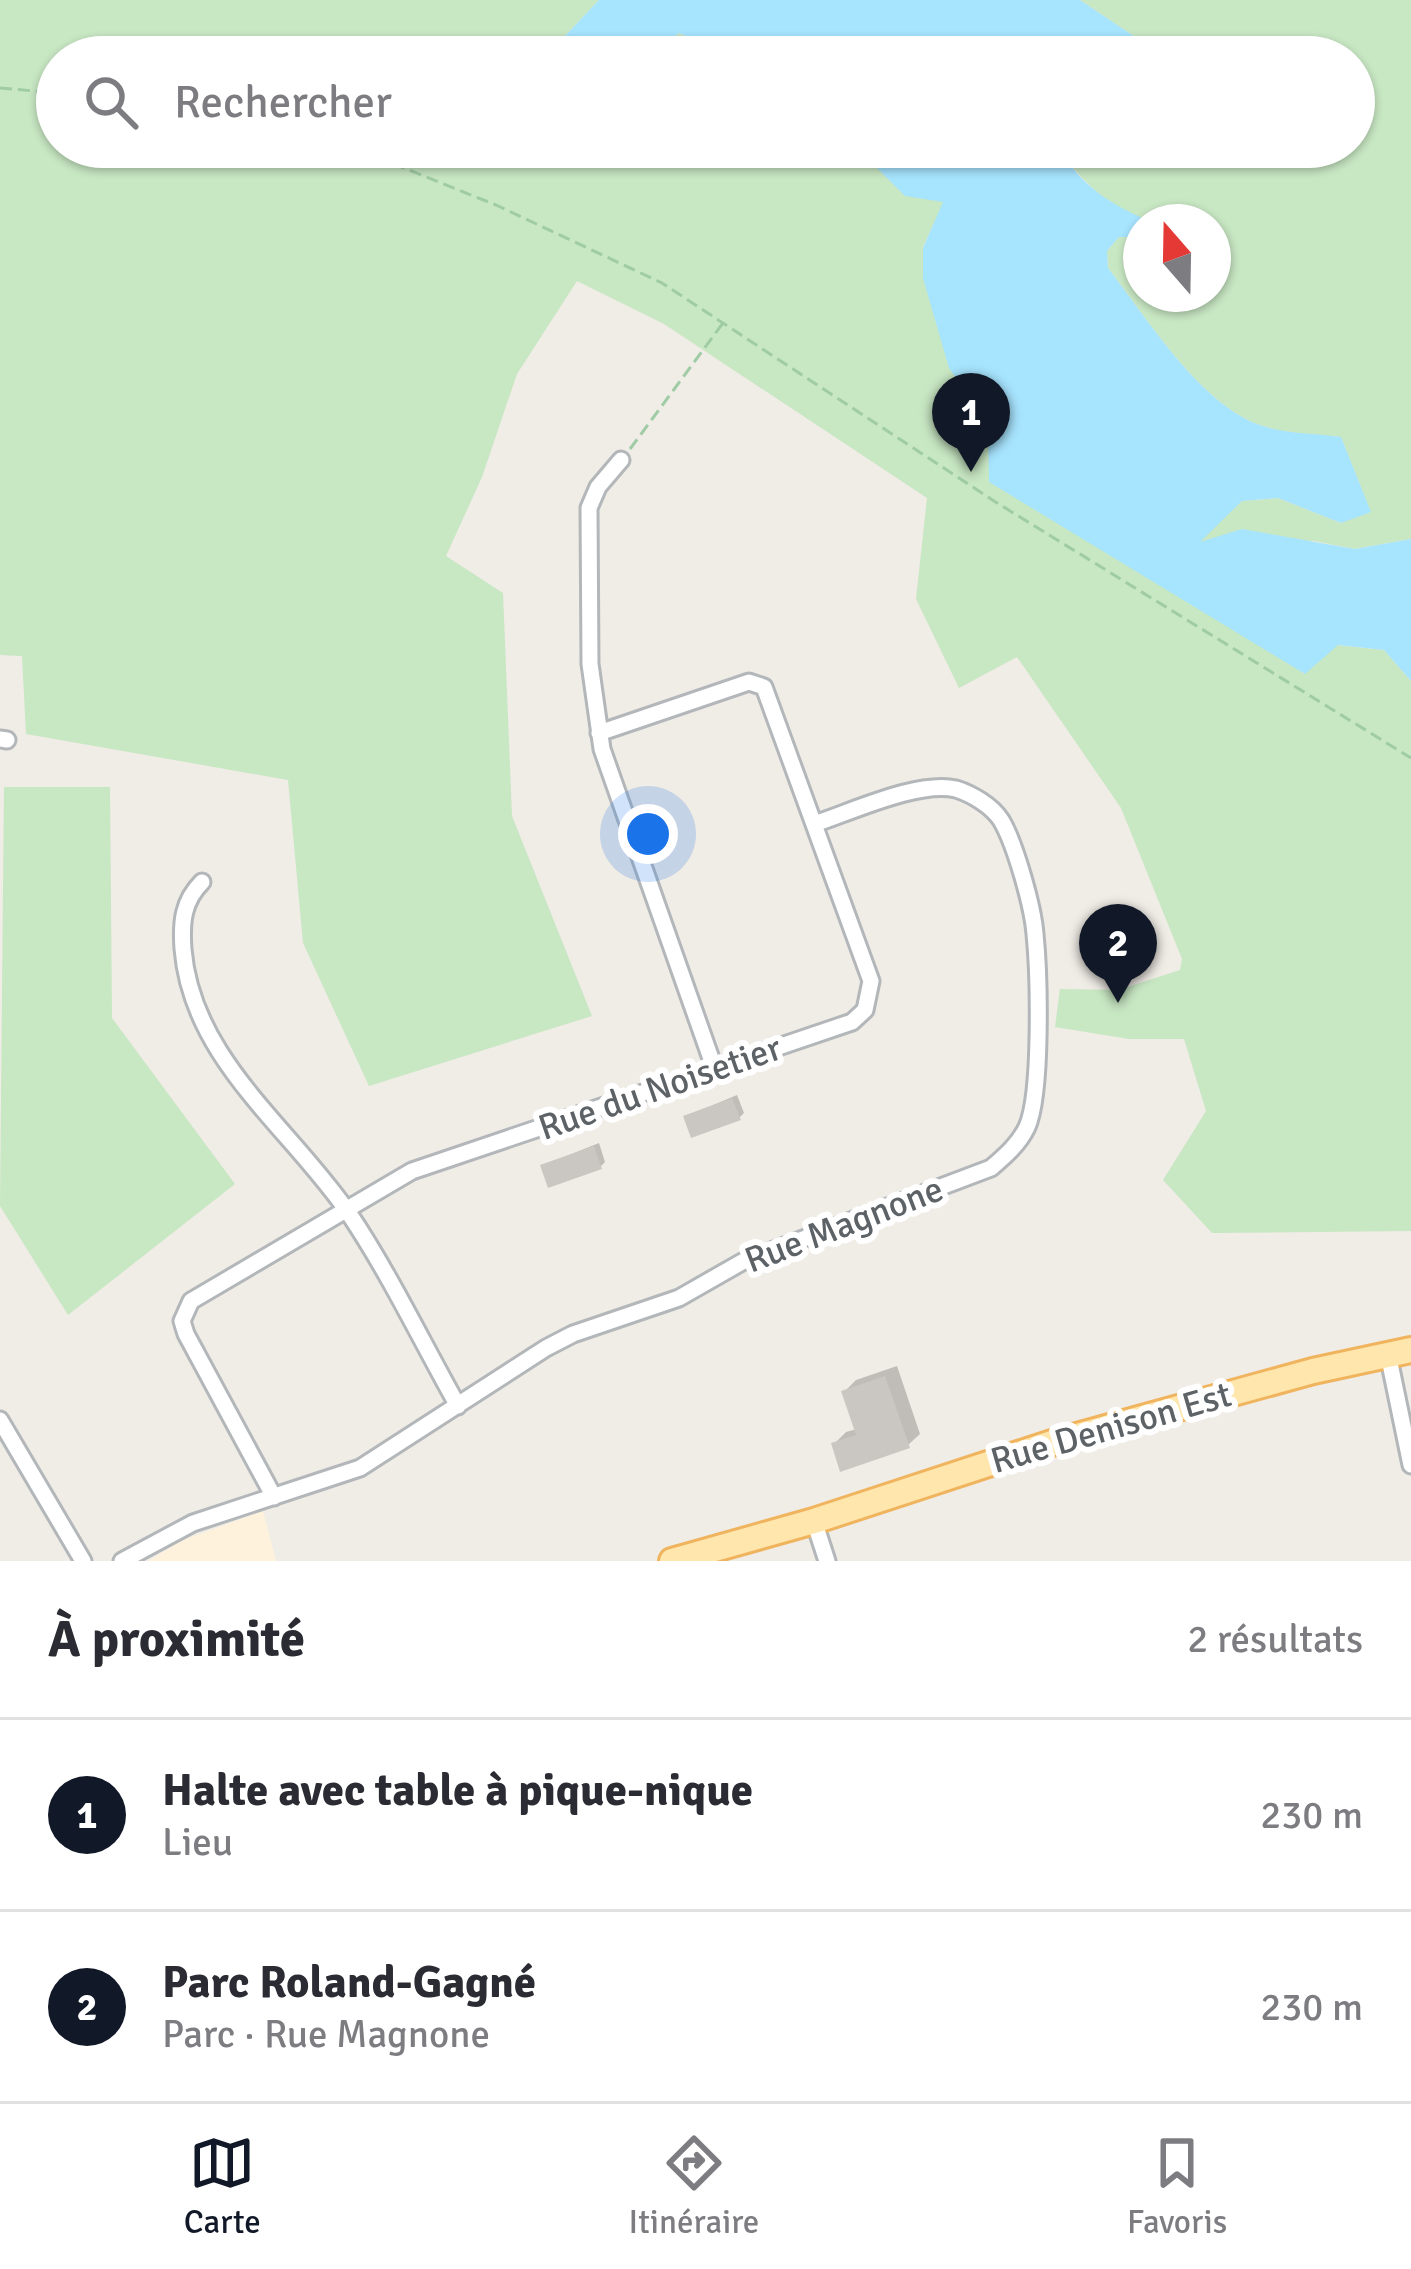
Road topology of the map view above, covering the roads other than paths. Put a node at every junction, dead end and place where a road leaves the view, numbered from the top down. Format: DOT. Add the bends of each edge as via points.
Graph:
graph roads {
  1 [pos="621,460"];
  2 [pos="598,733"];
  3 [pos="814,824"];
  4 [pos="202,882"];
  5 [pos="715,1070"];
  6 [pos="345,1208"];
  7 [pos="1400,1352"];
  8 [pos="458,1406"];
  9 [pos="0,1420"];
  10 [pos="1411,1465"];
  11 [pos="274,1497"];
  12 [pos="814,1521"];
  13 [pos="83,1561"];
  14 [pos="122,1561"];
  15 [pos="671,1561"];
  16 [pos="716,1561"];
  17 [pos="827,1561"];
  1 -- 2 [label="street" via="590,508"];
  2 -- 3 [label="street, Rue du Noisetier" via="749,682 764,687"];
  2 -- 5 [label="street"];
  3 -- 5 [label="street, Rue du Noisetier" via="871,981 865,1010 852,1022"];
  3 -- 8 [label="street, Rue Magnone" via="923,788 954,789 1000,820 1035,933 1029,1124 991,1168 742,1262 680,1298 573,1334"];
  4 -- 6 [label="street" via="182,920 199,1016 221,1055"];
  5 -- 6 [label="street, Rue du Noisetier" via="412,1171"];
  6 -- 8 [label="street"];
  6 -- 11 [label="street, Rue du Noisetier" via="184,1311 186,1334"];
  7 -- 10 [label="street"];
  7 -- 12 [label="main road, Rue Denison Est" via="1055,1442"];
  8 -- 11 [label="street, Rue Magnone" via="360,1468"];
  9 -- 13 [label="street"];
  11 -- 14 [label="street, Rue Magnone" via="193,1523"];
  12 -- 15 [label="main road, Rue Denison Est"];
  12 -- 16 [label="main road, Rue Denison Est"];
  12 -- 17 [label="street"];
}
